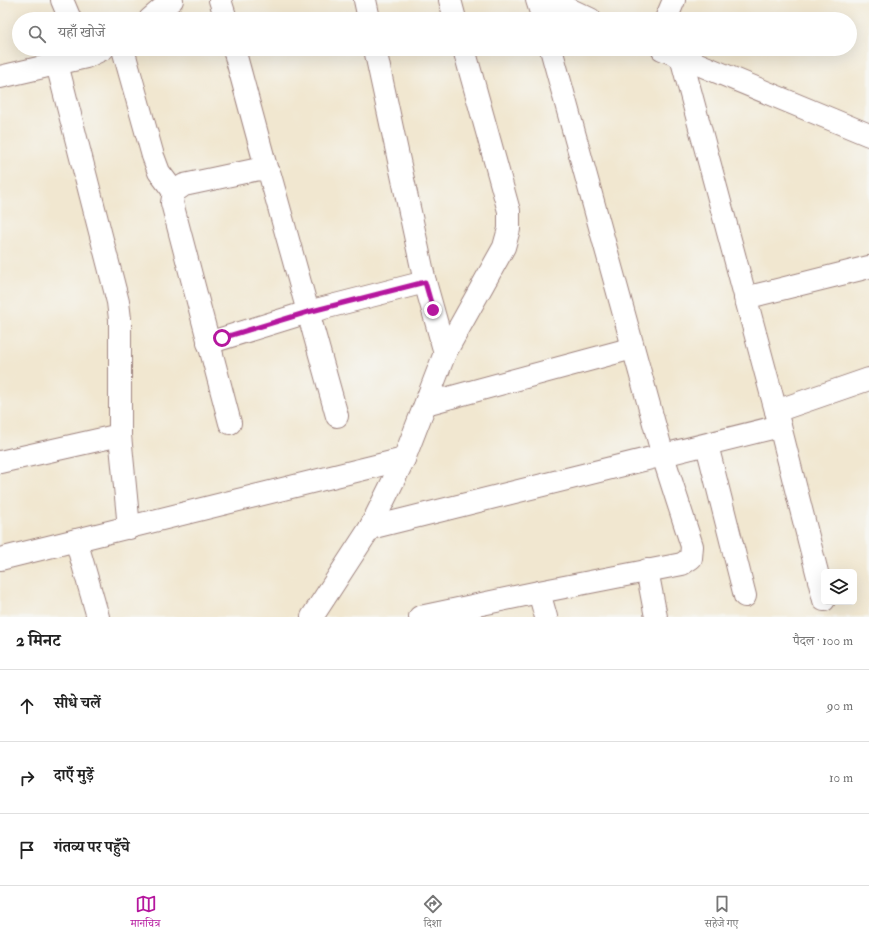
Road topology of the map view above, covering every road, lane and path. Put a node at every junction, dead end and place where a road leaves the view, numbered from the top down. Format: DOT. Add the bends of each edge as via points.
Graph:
graph roads {
  1 [pos="62,0"];
  2 [pos="172,0"];
  3 [pos="220,0"];
  4 [pos="365,0"];
  5 [pos="450,0"];
  6 [pos="537,0"];
  7 [pos="550,0"];
  8 [pos="674,0"];
  9 [pos="67,12"];
  10 [pos="158,12"];
  11 [pos="224,12"];
  12 [pos="368,12"];
  13 [pos="453,12"];
  14 [pos="541,12"];
  15 [pos="575,12"];
  16 [pos="669,12"];
  17 [pos="79,56"];
  18 [pos="124,56"];
  19 [pos="236,56"];
  20 [pos="377,56"];
  21 [pos="466,56"];
  22 [pos="553,56"];
  23 [pos="673,56"];
  24 [pos="679,56"];
  25 [pos="57,64"];
  26 [pos="0,77"];
  27 [pos="869,135"];
  28 [pos="267,171"];
  29 [pos="174,192"];
  30 [pos="869,267"];
  31 [pos="425,282"];
  32 [pos="745,298"];
  33 [pos="308,312"];
  34 [pos="208,343"];
  35 [pos="634,348"];
  36 [pos="445,353"];
  37 [pos="869,379"];
  38 [pos="426,404"];
  39 [pos="337,416"];
  40 [pos="778,418"];
  41 [pos="230,423"];
  42 [pos="120,435"];
  43 [pos="707,445"];
  44 [pos="663,456"];
  45 [pos="404,459"];
  46 [pos="0,462"];
  47 [pos="129,528"];
  48 [pos="370,528"];
  49 [pos="76,540"];
  50 [pos="0,560"];
  51 [pos="647,570"];
  52 [pos="821,589"];
  53 [pos="539,592"];
  54 [pos="745,596"];
  55 [pos="825,605"];
  56 [pos="433,616"];
  57 [pos="98,617"];
  58 [pos="312,617"];
  59 [pos="546,617"];
  60 [pos="656,617"];
  61 [pos="828,617"];
  1 -- 9 [label="street"];
  2 -- 10 [label="street"];
  3 -- 11 [label="street"];
  4 -- 12 [label="street"];
  5 -- 13 [label="street"];
  6 -- 14 [label="street"];
  7 -- 15 [label="street"];
  8 -- 16 [label="street"];
  17 -- 25 [label="street"];
  18 -- 29 [label="street" via="153,156 159,172"];
  19 -- 28 [label="street"];
  20 -- 31 [label="street"];
  21 -- 36 [label="street" via="509,211 509,228 504,247"];
  22 -- 35 [label="street"];
  23 -- 32 [label="street"];
  24 -- 27 [label="street"];
  25 -- 26 [label="street"];
  25 -- 42 [label="street" via="118,302"];
  28 -- 29 [label="street" via="259,169 184,186"];
  28 -- 33 [label="street"];
  29 -- 34 [label="street" via="172,203"];
  30 -- 32 [label="street"];
  31 -- 33 [label="street"];
  31 -- 36 [label="street"];
  32 -- 40 [label="street"];
  33 -- 34 [label="street"];
  33 -- 39 [label="street"];
  34 -- 41 [label="street"];
  35 -- 38 [label="street"];
  35 -- 44 [label="street"];
  36 -- 38 [label="street"];
  37 -- 40 [label="street"];
  38 -- 45 [label="street"];
  40 -- 43 [label="street"];
  40 -- 52 [label="street"];
  42 -- 46 [label="street"];
  42 -- 47 [label="street"];
  43 -- 44 [label="street"];
  43 -- 54 [label="street"];
  44 -- 48 [label="street"];
  44 -- 51 [label="street" via="692,546 691,558 682,564"];
  45 -- 47 [label="street"];
  45 -- 48 [label="street"];
  47 -- 49 [label="street"];
  48 -- 58 [label="street"];
  49 -- 50 [label="street"];
  49 -- 57 [label="street"];
  51 -- 53 [label="street"];
  51 -- 60 [label="street"];
  53 -- 56 [label="street"];
  53 -- 59 [label="street"];
  55 -- 61 [label="street"];
}
